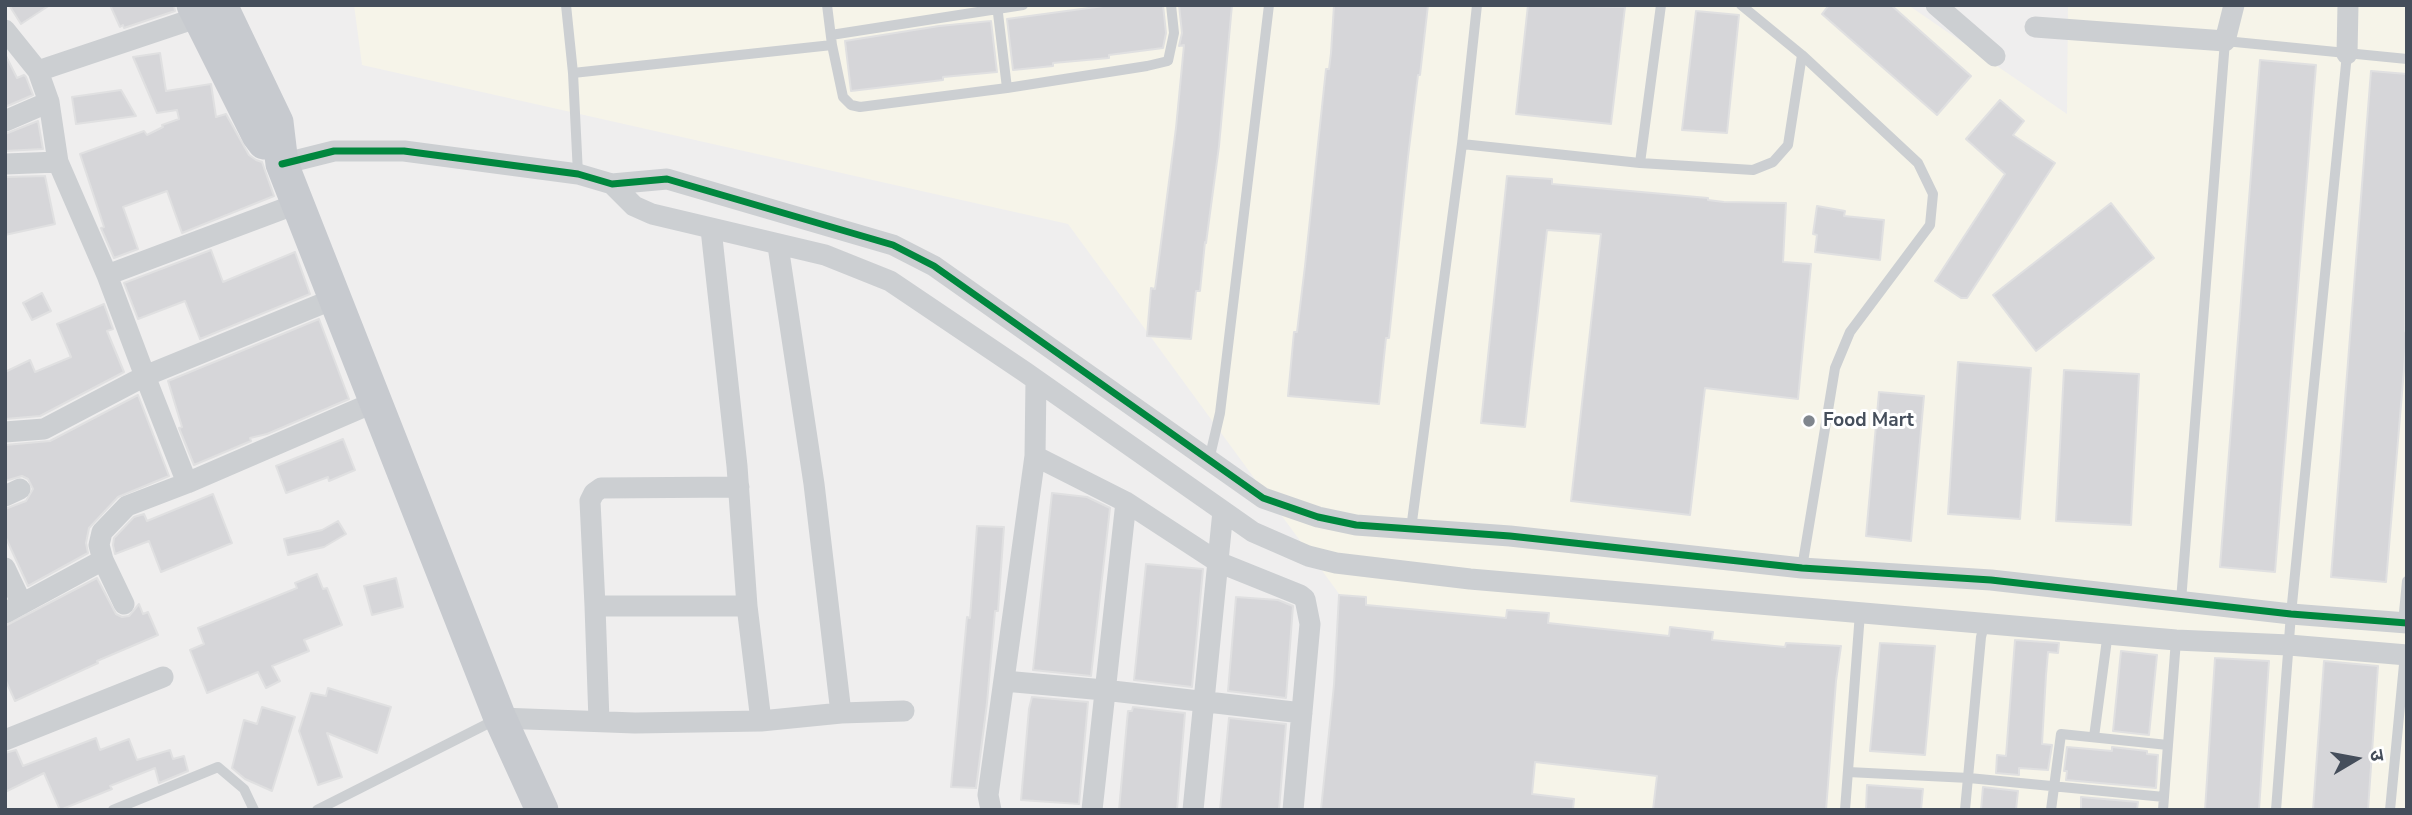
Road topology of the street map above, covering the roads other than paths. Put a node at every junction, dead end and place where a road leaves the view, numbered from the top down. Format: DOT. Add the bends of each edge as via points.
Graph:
graph roads {
  1 [pos="566,5"];
  2 [pos="827,5"];
  3 [pos="1023,5"];
  4 [pos="1171,5"];
  5 [pos="1269,5"];
  6 [pos="1477,5"];
  7 [pos="1661,5"];
  8 [pos="1741,5"];
  9 [pos="1936,5"];
  10 [pos="2234,5"];
  11 [pos="2348,5"];
  12 [pos="997,7"];
  13 [pos="205,9"];
  14 [pos="2035,27"];
  15 [pos="5,30"];
  16 [pos="831,40"];
  17 [pos="2225,41"];
  18 [pos="2347,54"];
  19 [pos="1802,55"];
  20 [pos="1995,56"];
  21 [pos="2407,59"];
  22 [pos="38,71"];
  23 [pos="573,73"];
  24 [pos="1007,88"];
  25 [pos="49,102"];
  26 [pos="5,121"];
  27 [pos="1462,144"];
  28 [pos="58,162"];
  29 [pos="1640,163"];
  30 [pos="5,164"];
  31 [pos="282,164"];
  32 [pos="578,174"];
  33 [pos="612,184"];
  34 [pos="299,203"];
  35 [pos="711,229"];
  36 [pos="778,246"];
  37 [pos="107,275"];
  38 [pos="335,298"];
  39 [pos="145,376"];
  40 [pos="1036,380"];
  41 [pos="377,401"];
  42 [pos="5,432"];
  43 [pos="1035,456"];
  44 [pos="1209,461"];
  45 [pos="187,483"];
  46 [pos="739,487"];
  47 [pos="1126,502"];
  48 [pos="1223,511"];
  49 [pos="1411,529"];
  50 [pos="103,561"];
  51 [pos="1218,562"];
  52 [pos="5,568"];
  53 [pos="1802,568"];
  54 [pos="2407,581"];
  55 [pos="2182,601"];
  56 [pos="124,604"];
  57 [pos="595,606"];
  58 [pos="747,606"];
  59 [pos="14,608"];
  60 [pos="1860,613"];
  61 [pos="2291,614"];
  62 [pos="1985,622"];
  63 [pos="2405,623"];
  64 [pos="2108,632"];
  65 [pos="2176,640"];
  66 [pos="2290,645"];
  67 [pos="2406,655"];
  68 [pos="163,677"];
  69 [pos="1004,681"];
  70 [pos="1104,690"];
  71 [pos="1203,701"];
  72 [pos="904,711"];
  73 [pos="841,713"];
  74 [pos="1302,713"];
  75 [pos="500,718"];
  76 [pos="599,721"];
  77 [pos="761,721"];
  78 [pos="2094,737"];
  79 [pos="5,740"];
  80 [pos="2168,745"];
  81 [pos="1848,772"];
  82 [pos="1969,778"];
  83 [pos="2054,786"];
  84 [pos="2164,797"];
  85 [pos="114,810"];
  86 [pos="254,810"];
  87 [pos="317,810"];
  88 [pos="542,810"];
  89 [pos="991,810"];
  90 [pos="1092,810"];
  91 [pos="1193,810"];
  92 [pos="1293,810"];
  93 [pos="1845,810"];
  94 [pos="1965,810"];
  95 [pos="2051,810"];
  96 [pos="2162,810"];
  97 [pos="2276,810"];
  98 [pos="2390,810"];
  1 -- 23 [label="lane"];
  2 -- 16 [label="lane"];
  3 -- 12 [label="lane"];
  4 -- 24 [label="lane" via="1174,33 1168,61"];
  5 -- 44 [label="lane" via="1220,413"];
  6 -- 27 [label="lane"];
  7 -- 29 [label="lane"];
  8 -- 19 [label="lane"];
  9 -- 20 [label="street"];
  10 -- 17 [label="street"];
  11 -- 18 [label="street"];
  12 -- 16 [label="lane"];
  12 -- 24 [label="lane"];
  13 -- 22 [label="street"];
  13 -- 31 [label="main road" via="258,135"];
  14 -- 17 [label="street"];
  15 -- 22 [label="street"];
  16 -- 23 [label="lane"];
  16 -- 24 [label="lane" via="843,97 851,105"];
  17 -- 18 [label="lane"];
  17 -- 55 [label="lane"];
  18 -- 21 [label="lane"];
  18 -- 61 [label="lane"];
  19 -- 29 [label="lane" via="1788,145 1773,162 1753,170"];
  19 -- 53 [label="lane" via="1918,163 1933,194 1930,225 1850,332 1835,368"];
  22 -- 25 [label="street"];
  23 -- 32 [label="lane"];
  25 -- 26 [label="street"];
  25 -- 28 [label="street"];
  27 -- 29 [label="lane"];
  27 -- 49 [label="lane"];
  28 -- 30 [label="street"];
  28 -- 37 [label="street"];
  31 -- 32 [label="street" via="334,151 404,151"];
  31 -- 34 [label="main road"];
  32 -- 33 [label="street"];
  33 -- 35 [label="street" via="634,206"];
  33 -- 44 [label="street" via="667,179 893,245 934,267"];
  34 -- 37 [label="street"];
  34 -- 38 [label="main road"];
  35 -- 36 [label="street"];
  35 -- 46 [label="street"];
  36 -- 40 [label="street" via="825,256 890,281"];
  36 -- 73 [label="street" via="814,484"];
  37 -- 39 [label="street"];
  38 -- 39 [label="street"];
  38 -- 41 [label="main road"];
  39 -- 42 [label="street" via="44,429"];
  39 -- 45 [label="street"];
  40 -- 43 [label="street"];
  40 -- 48 [label="street"];
  41 -- 45 [label="street"];
  41 -- 75 [label="main road"];
  43 -- 47 [label="street"];
  43 -- 69 [label="street"];
  44 -- 49 [label="street" via="1263,498 1318,517"];
  45 -- 50 [label="street" via="127,506 102,533"];
  46 -- 57 [label="street" via="601,488 593,493"];
  46 -- 58 [label="street"];
  47 -- 51 [label="street"];
  47 -- 70 [label="street"];
  48 -- 51 [label="street"];
  48 -- 60 [label="street" via="1253,532 1308,556 1336,562 1470,579"];
  49 -- 53 [label="street"];
  50 -- 56 [label="street"];
  50 -- 59 [label="street"];
  51 -- 71 [label="street"];
  51 -- 74 [label="street" via="1306,599 1310,624"];
  52 -- 59 [label="street"];
  53 -- 55 [label="street" via="1991,580"];
  54 -- 63 [label="lane"];
  55 -- 61 [label="street"];
  57 -- 58 [label="street"];
  57 -- 76 [label="street"];
  58 -- 77 [label="street"];
  60 -- 62 [label="street"];
  60 -- 81 [label="lane"];
  61 -- 63 [label="street"];
  61 -- 66 [label="lane"];
  62 -- 64 [label="street"];
  62 -- 82 [label="lane"];
  64 -- 65 [label="street"];
  64 -- 78 [label="lane"];
  65 -- 66 [label="street"];
  65 -- 80 [label="lane"];
  66 -- 67 [label="street"];
  66 -- 97 [label="lane"];
  67 -- 98 [label="lane"];
  68 -- 79 [label="street"];
  69 -- 70 [label="street"];
  69 -- 89 [label="street" via="988,796"];
  70 -- 71 [label="street"];
  70 -- 90 [label="street"];
  71 -- 74 [label="street"];
  71 -- 91 [label="street"];
  72 -- 73 [label="street"];
  73 -- 77 [label="street"];
  74 -- 92 [label="street"];
  75 -- 76 [label="street"];
  75 -- 87 [label="lane"];
  75 -- 88 [label="main road"];
  76 -- 77 [label="street"];
  78 -- 80 [label="lane"];
  78 -- 83 [label="lane" via="2061,734"];
  80 -- 84 [label="lane"];
  81 -- 82 [label="lane"];
  81 -- 93 [label="lane"];
  82 -- 83 [label="lane"];
  82 -- 94 [label="lane"];
  83 -- 84 [label="lane"];
  83 -- 95 [label="lane"];
  84 -- 96 [label="lane"];
  85 -- 86 [label="lane" via="218,767 244,789"];
}
